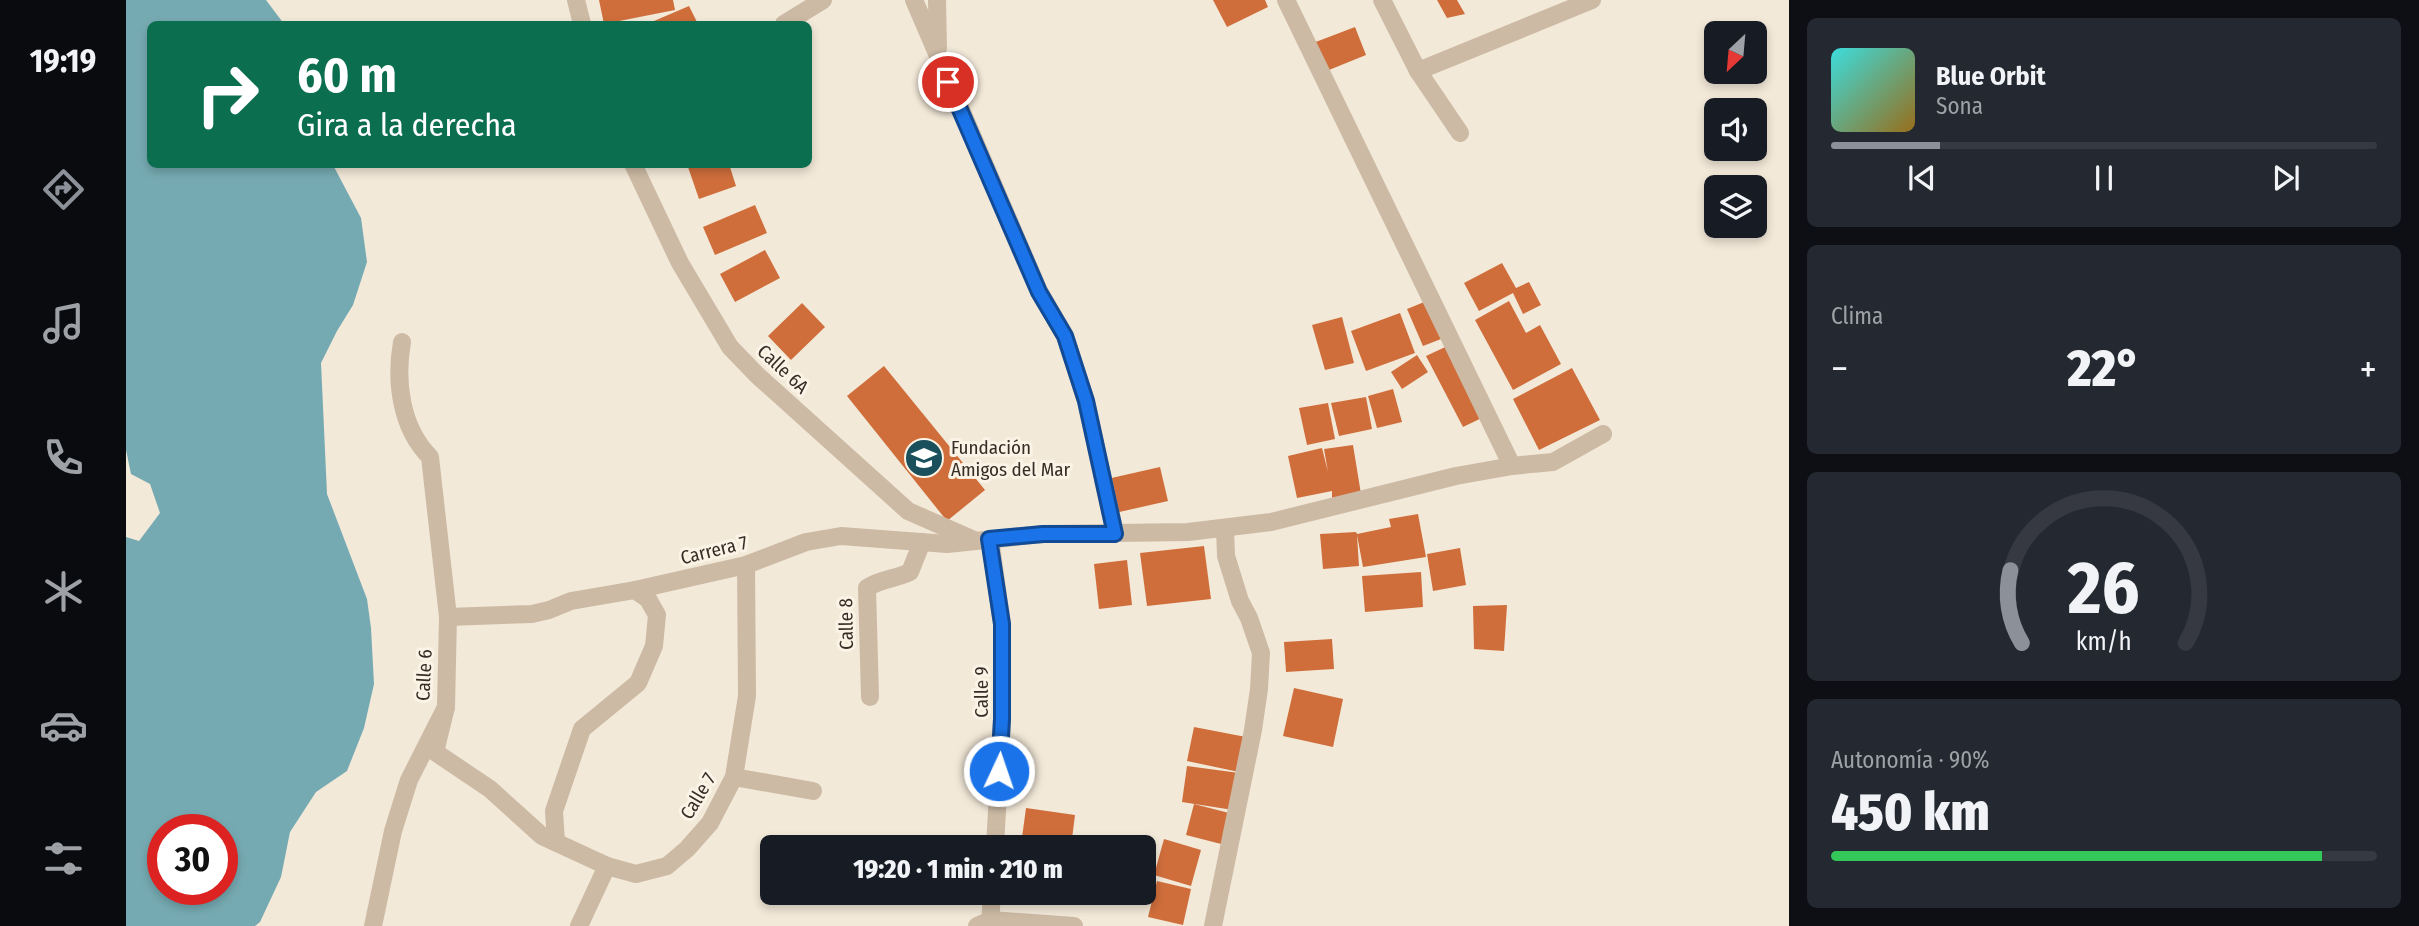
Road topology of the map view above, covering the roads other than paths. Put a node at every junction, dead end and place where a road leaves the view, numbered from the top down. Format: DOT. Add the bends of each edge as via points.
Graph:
graph roads {
  1 [pos="576,0"];
  2 [pos="824,0"];
  3 [pos="914,0"];
  4 [pos="937,0"];
  5 [pos="1286,0"];
  6 [pos="1382,0"];
  7 [pos="1592,0"];
  8 [pos="581,21"];
  9 [pos="789,21"];
  10 [pos="938,58"];
  11 [pos="1418,71"];
  12 [pos="1460,133"];
  13 [pos="635,168"];
  14 [pos="402,342"];
  15 [pos="1603,434"];
  16 [pos="1512,466"];
  17 [pos="1225,528"];
  18 [pos="1115,534"];
  19 [pos="982,539"];
  20 [pos="922,542"];
  21 [pos="746,565"];
  22 [pos="635,590"];
  23 [pos="448,617"];
  24 [pos="870,697"];
  25 [pos="446,707"];
  26 [pos="734,777"];
  27 [pos="813,791"];
  28 [pos="996,835"];
  29 [pos="556,842"];
  30 [pos="607,866"];
  31 [pos="990,905"];
  32 [pos="986,924"];
  33 [pos="373,926"];
  34 [pos="579,926"];
  35 [pos="1074,926"];
  36 [pos="1213,926"];
  1 -- 8 [label="street"];
  2 -- 9 [label="street"];
  3 -- 10 [label="street"];
  4 -- 10 [label="street"];
  5 -- 16 [label="street"];
  6 -- 11 [label="street"];
  7 -- 11 [label="street"];
  10 -- 18 [label="street" via="1039,292 1065,336 1086,401"];
  11 -- 12 [label="street"];
  13 -- 19 [label="street, Calle 6A" via="680,263 730,347 908,511"];
  14 -- 23 [label="street, Calle 6" via="398,388 412,434 430,457"];
  15 -- 16 [label="street, Carrera 7" via="1553,462"];
  16 -- 17 [label="street, Carrera 7" via="1392,490 1272,522"];
  17 -- 18 [label="street, Carrera 7"];
  17 -- 36 [label="street" via="1226,556 1261,653 1253,730"];
  18 -- 19 [label="street, Carrera 7"];
  19 -- 20 [label="street, Carrera 7"];
  19 -- 28 [label="street, Calle 9" via="1002,624"];
  20 -- 21 [label="street, Carrera 7" via="841,536 806,542"];
  20 -- 24 [label="street, Calle 8" via="910,572 867,588"];
  21 -- 22 [label="street, Carrera 7"];
  21 -- 26 [label="street, Calle 7" via="747,696"];
  22 -- 23 [label="street, Carrera 7" via="571,601 532,614"];
  22 -- 29 [label="street" via="657,615 654,646 638,683 582,729 554,811"];
  23 -- 25 [label="street, Calle 6"];
  25 -- 29 [label="street, Calle 7" via="435,752 490,789 542,836"];
  25 -- 33 [label="street, Calle 6" via="409,780"];
  26 -- 27 [label="street"];
  26 -- 30 [label="street, Calle 7" via="710,823 667,866 636,874"];
  29 -- 30 [label="street, Calle 7"];
  30 -- 34 [label="street"];
  31 -- 32 [label="street"];
  32 -- 35 [label="street"];
}
